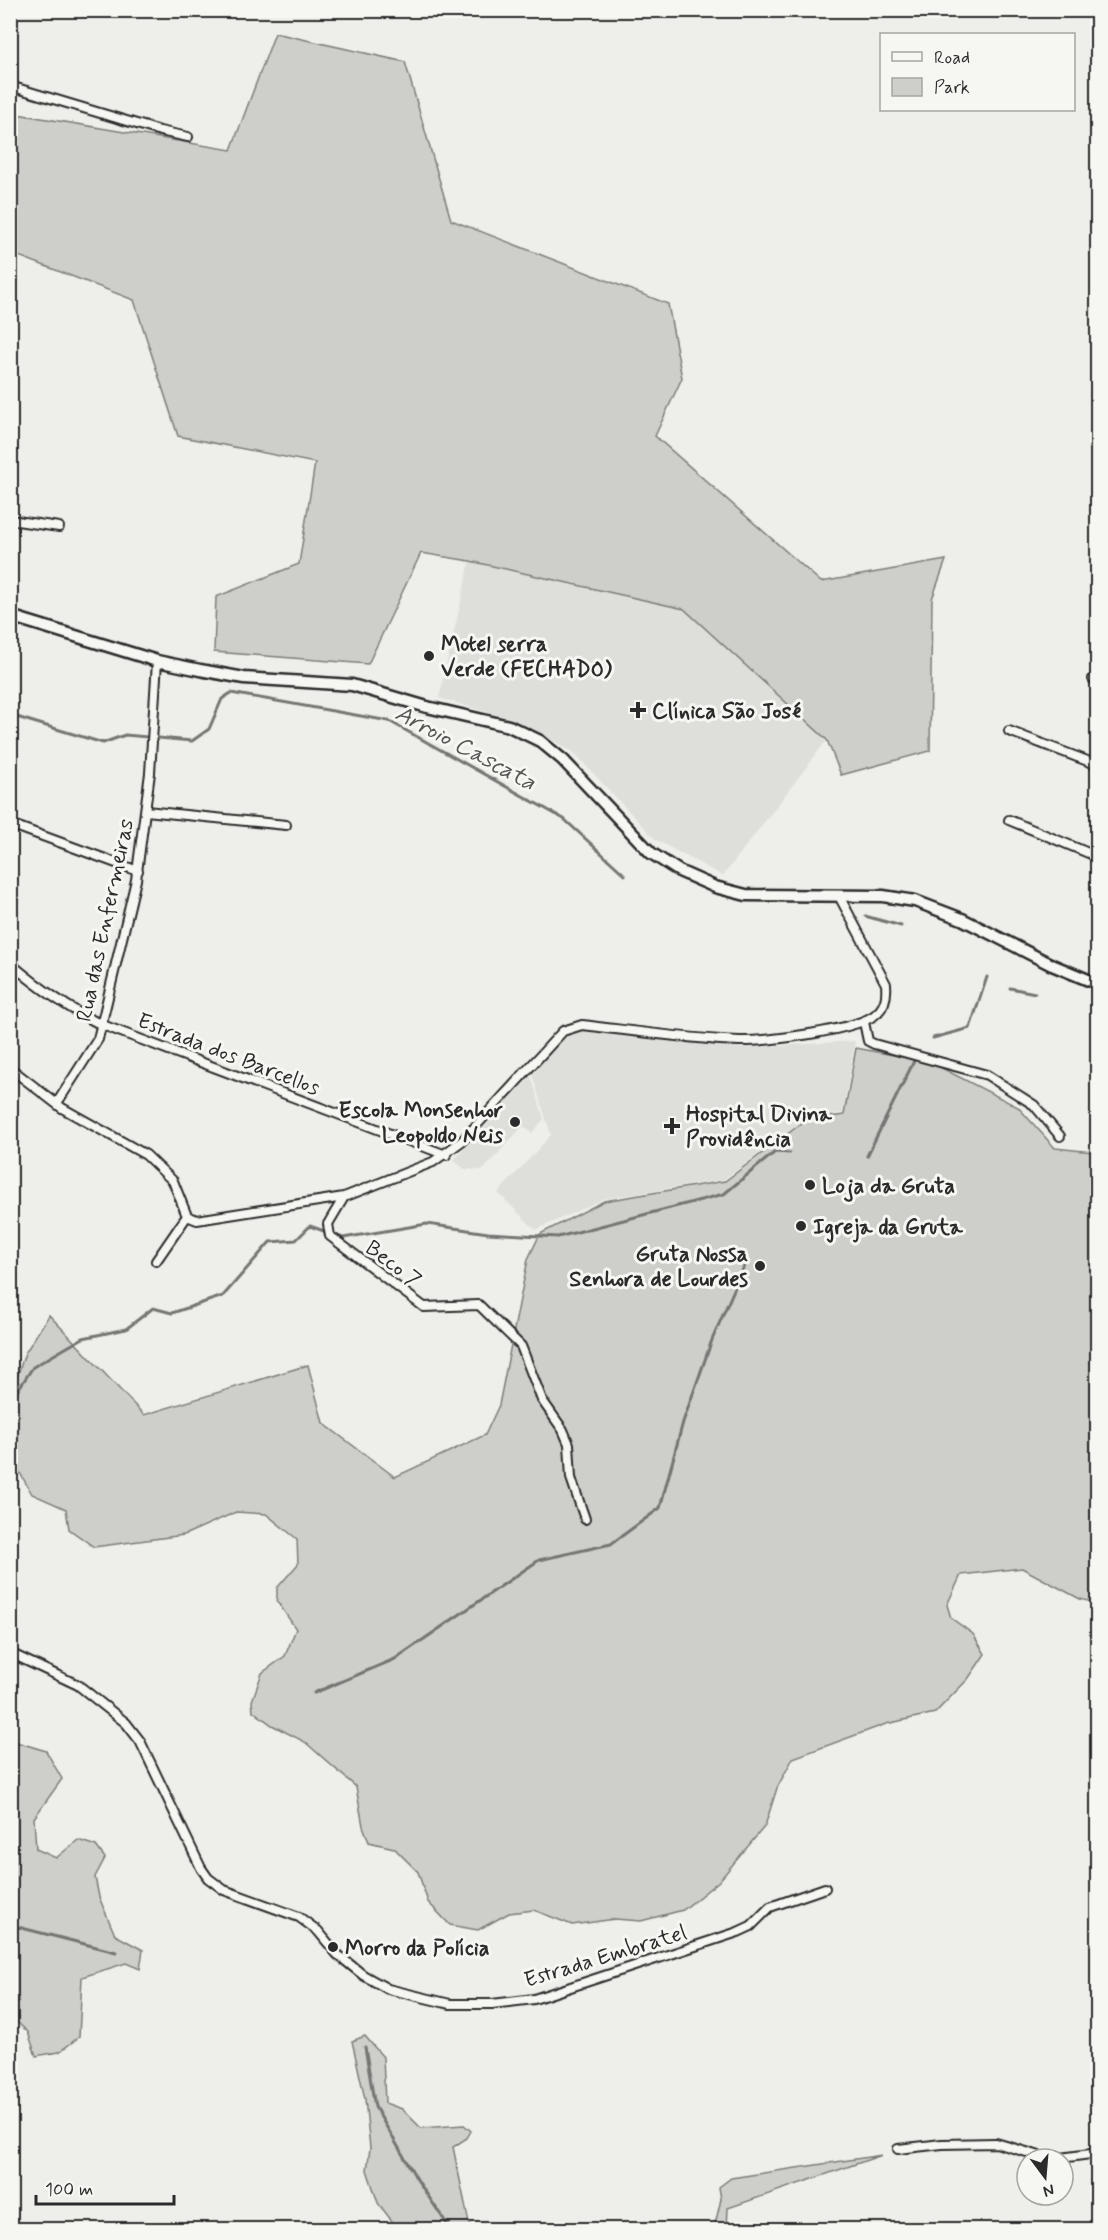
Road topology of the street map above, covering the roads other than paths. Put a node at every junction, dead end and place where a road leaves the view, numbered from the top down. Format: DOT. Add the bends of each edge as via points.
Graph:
graph roads {
  1 [pos="10,86"];
  2 [pos="188,136"];
  3 [pos="10,520"];
  4 [pos="59,527"];
  5 [pos="10,616"];
  6 [pos="157,661"];
  7 [pos="1009,730"];
  8 [pos="1098,765"];
  9 [pos="146,811"];
  10 [pos="1009,820"];
  11 [pos="10,824"];
  12 [pos="286,825"];
  13 [pos="1098,857"];
  14 [pos="138,871"];
  15 [pos="839,896"];
  16 [pos="10,963"];
  17 [pos="1098,984"];
  18 [pos="864,1022"];
  19 [pos="100,1024"];
  20 [pos="10,1068"];
  21 [pos="57,1103"];
  22 [pos="1060,1136"];
  23 [pos="446,1155"];
  24 [pos="344,1197"];
  25 [pos="187,1216"];
  26 [pos="156,1261"];
  27 [pos="585,1519"];
  28 [pos="10,1653"];
  29 [pos="825,1888"];
  30 [pos="1015,2148"];
  31 [pos="898,2149"];
  32 [pos="1098,2153"];
  33 [pos="1075,2156"];
  1 -- 2 [label="street"];
  3 -- 4 [label="street"];
  5 -- 6 [label="main road"];
  6 -- 9 [label="street, Rua das Enfermeiras"];
  6 -- 15 [label="main road" via="244,678 351,685 509,726 540,741 651,853 679,871 746,895"];
  7 -- 8 [label="street"];
  9 -- 12 [label="street"];
  9 -- 14 [label="street, Rua das Enfermeiras"];
  10 -- 13 [label="street"];
  11 -- 14 [label="street"];
  14 -- 19 [label="street, Rua das Enfermeiras"];
  15 -- 17 [label="main road" via="915,901 962,919"];
  15 -- 18 [label="street" via="886,984 887,997 878,1013"];
  16 -- 19 [label="street, Estrada dos Barcellos" via="76,1012"];
  18 -- 22 [label="street" via="868,1041 874,1044 987,1075 1034,1105"];
  18 -- 23 [label="street" via="740,1041 582,1026 563,1031"];
  19 -- 21 [label="street, Rua das Enfermeiras" via="98,1039"];
  19 -- 23 [label="street, Estrada dos Barcellos"];
  20 -- 21 [label="street"];
  21 -- 25 [label="street" via="146,1155 173,1181"];
  23 -- 24 [label="street"];
  24 -- 25 [label="street" via="197,1220"];
  24 -- 27 [label="street, Beco 7" via="328,1224 330,1236 424,1307 479,1305 521,1346 542,1400 564,1430 571,1478"];
  25 -- 26 [label="street"];
  28 -- 29 [label="street, Estrada Embratel" via="78,1685 126,1723 140,1741 201,1868 215,1884 299,1917 318,1931 337,1954 387,1989 450,2004 534,1999 751,1926 770,1907"];
  30 -- 31 [label="street" via="996,2143"];
  32 -- 33 [label="street"];
}
